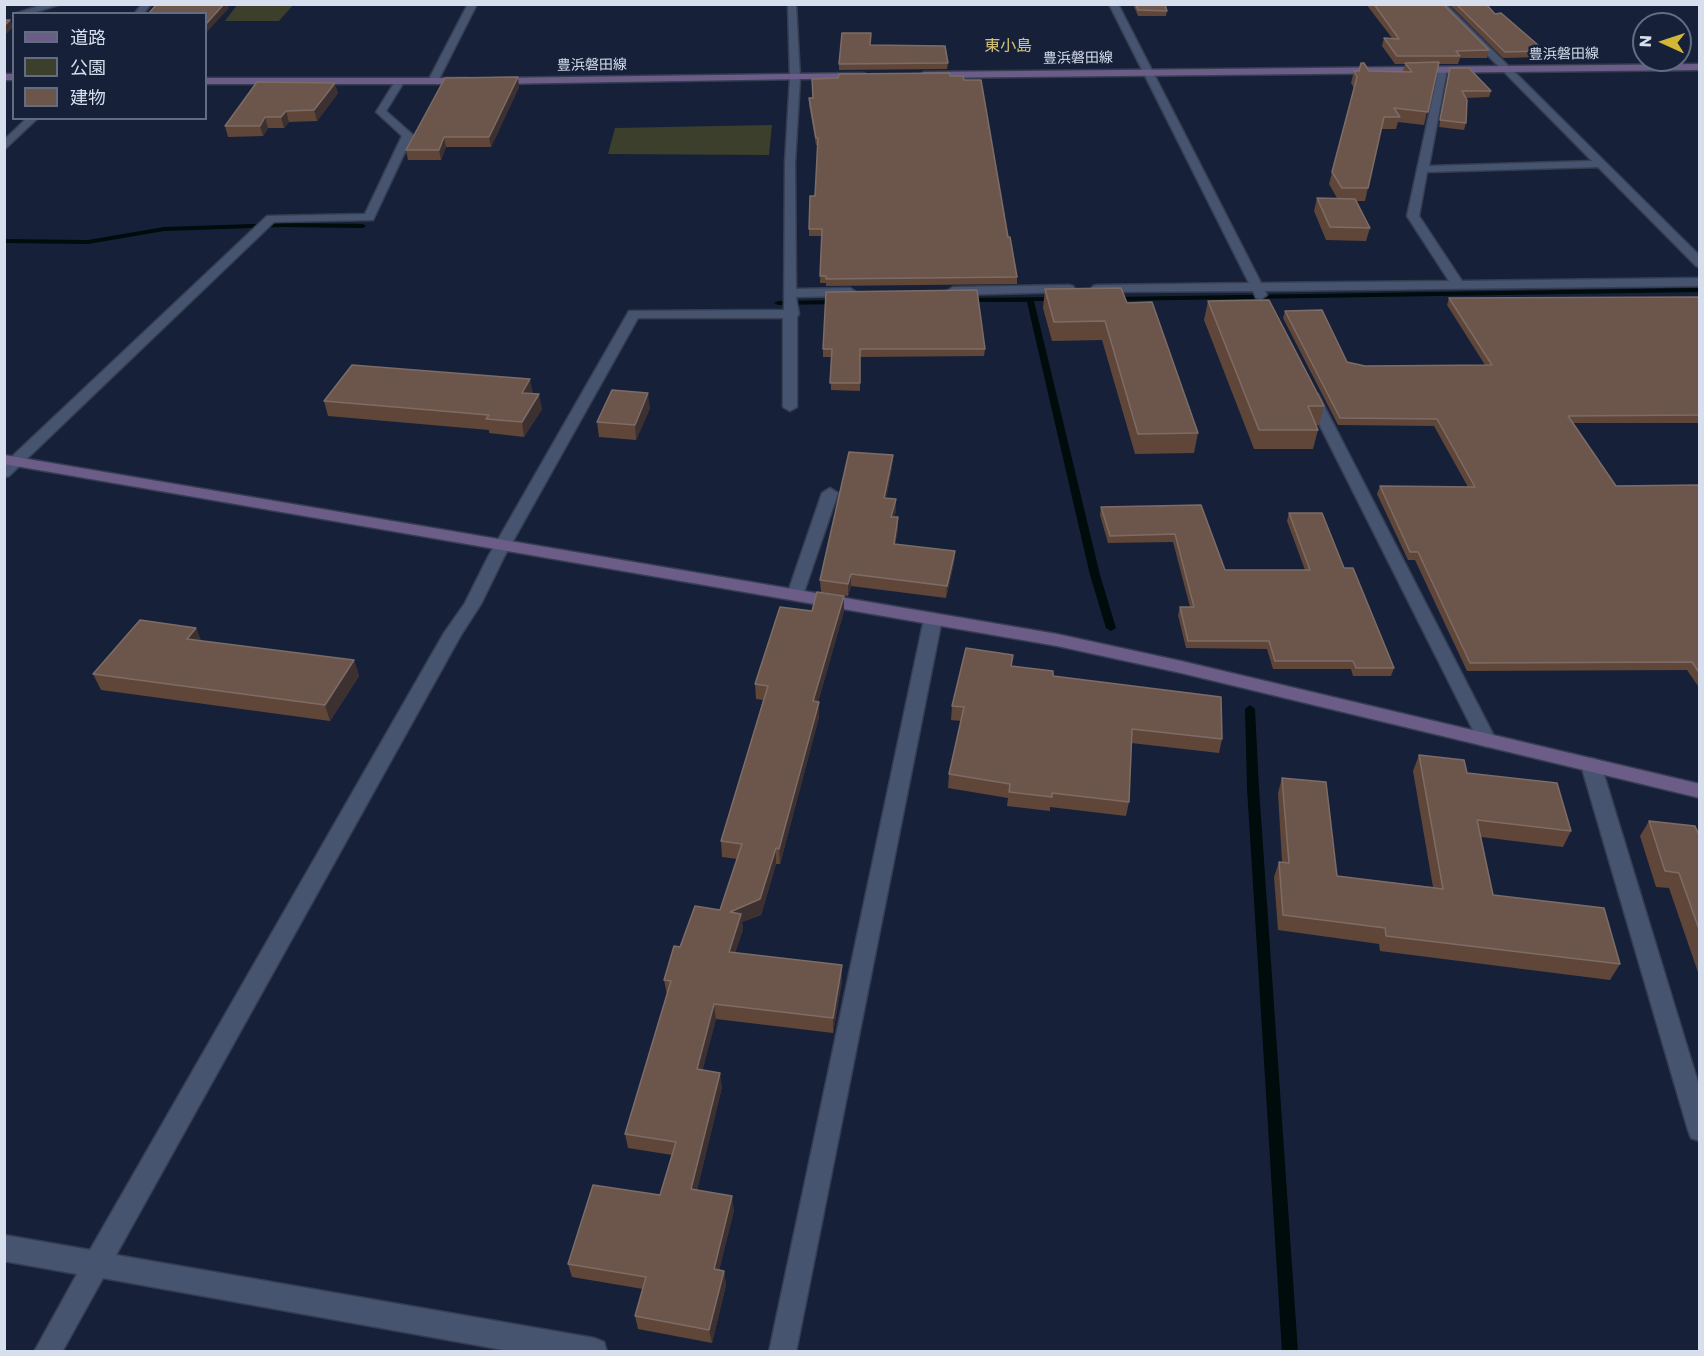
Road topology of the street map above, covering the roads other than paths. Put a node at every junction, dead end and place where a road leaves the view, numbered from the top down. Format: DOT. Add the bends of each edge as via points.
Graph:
graph roads {
  1 [pos="57,4"];
  2 [pos="472,4"];
  3 [pos="792,4"];
  4 [pos="1113,4"];
  5 [pos="1441,4"];
  6 [pos="26,12"];
  7 [pos="1700,67"];
  8 [pos="1442,70"];
  9 [pos="1506,70"];
  10 [pos="1149,71"];
  11 [pos="913,75"];
  12 [pos="878,76"];
  13 [pos="795,78"];
  14 [pos="207,81"];
  15 [pos="433,81"];
  16 [pos="399,82"];
  17 [pos="31,120"];
  18 [pos="4,147"];
  19 [pos="1601,164"];
  20 [pos="1422,169"];
  21 [pos="1700,263"];
  22 [pos="1700,282"];
  23 [pos="1458,285"];
  24 [pos="1257,287"];
  25 [pos="935,291"];
  26 [pos="863,292"];
  27 [pos="792,304"];
  28 [pos="1267,307"];
  29 [pos="1303,377"];
  30 [pos="790,406"];
  31 [pos="8,464"];
  32 [pos="830,493"];
  33 [pos="503,545"];
  34 [pos="795,595"];
  35 [pos="933,619"];
  36 [pos="1487,740"];
  37 [pos="1591,765"];
  38 [pos="1700,791"];
  39 [pos="1700,1130"];
  40 [pos="4,1248"];
  41 [pos="97,1264"];
  42 [pos="47,1352"];
  43 [pos="594,1352"];
  44 [pos="782,1352"];
  1 -- 6 [label="street"];
  2 -- 15 [label="street"];
  3 -- 13 [label="street"];
  4 -- 10 [label="street"];
  5 -- 9 [label="street"];
  7 -- 9 [label="main road, 豊浜磐田線"];
  8 -- 9 [label="main road, 豊浜磐田線"];
  8 -- 10 [label="main road, 豊浜磐田線"];
  8 -- 20 [label="street"];
  9 -- 19 [label="street"];
  10 -- 11 [label="main road, 豊浜磐田線"];
  10 -- 24 [label="street"];
  12 -- 13 [label="main road, 豊浜磐田線"];
  13 -- 15 [label="main road, 豊浜磐田線"];
  13 -- 27 [label="street" via="790,163"];
  14 -- 16 [label="main road, 豊浜磐田線"];
  15 -- 16 [label="main road, 豊浜磐田線"];
  16 -- 31 [label="street" via="381,112 408,135 369,218 271,218"];
  17 -- 18 [label="street"];
  19 -- 20 [label="street"];
  19 -- 21 [label="street"];
  20 -- 23 [label="street" via="1413,216"];
  22 -- 23 [label="street"];
  23 -- 24 [label="street"];
  24 -- 25 [label="street"];
  24 -- 28 [label="street"];
  26 -- 27 [label="street"];
  27 -- 30 [label="street"];
  27 -- 33 [label="street" via="634,314"];
  29 -- 36 [label="street"];
  31 -- 33 [label="main road"];
  32 -- 34 [label="street"];
  33 -- 34 [label="main road"];
  33 -- 41 [label="street"];
  34 -- 35 [label="main road"];
  35 -- 36 [label="main road" via="1181,666"];
  35 -- 44 [label="street"];
  36 -- 37 [label="main road"];
  37 -- 38 [label="main road"];
  37 -- 39 [label="street"];
  40 -- 41 [label="street"];
  41 -- 42 [label="street"];
  41 -- 43 [label="street"];
}
